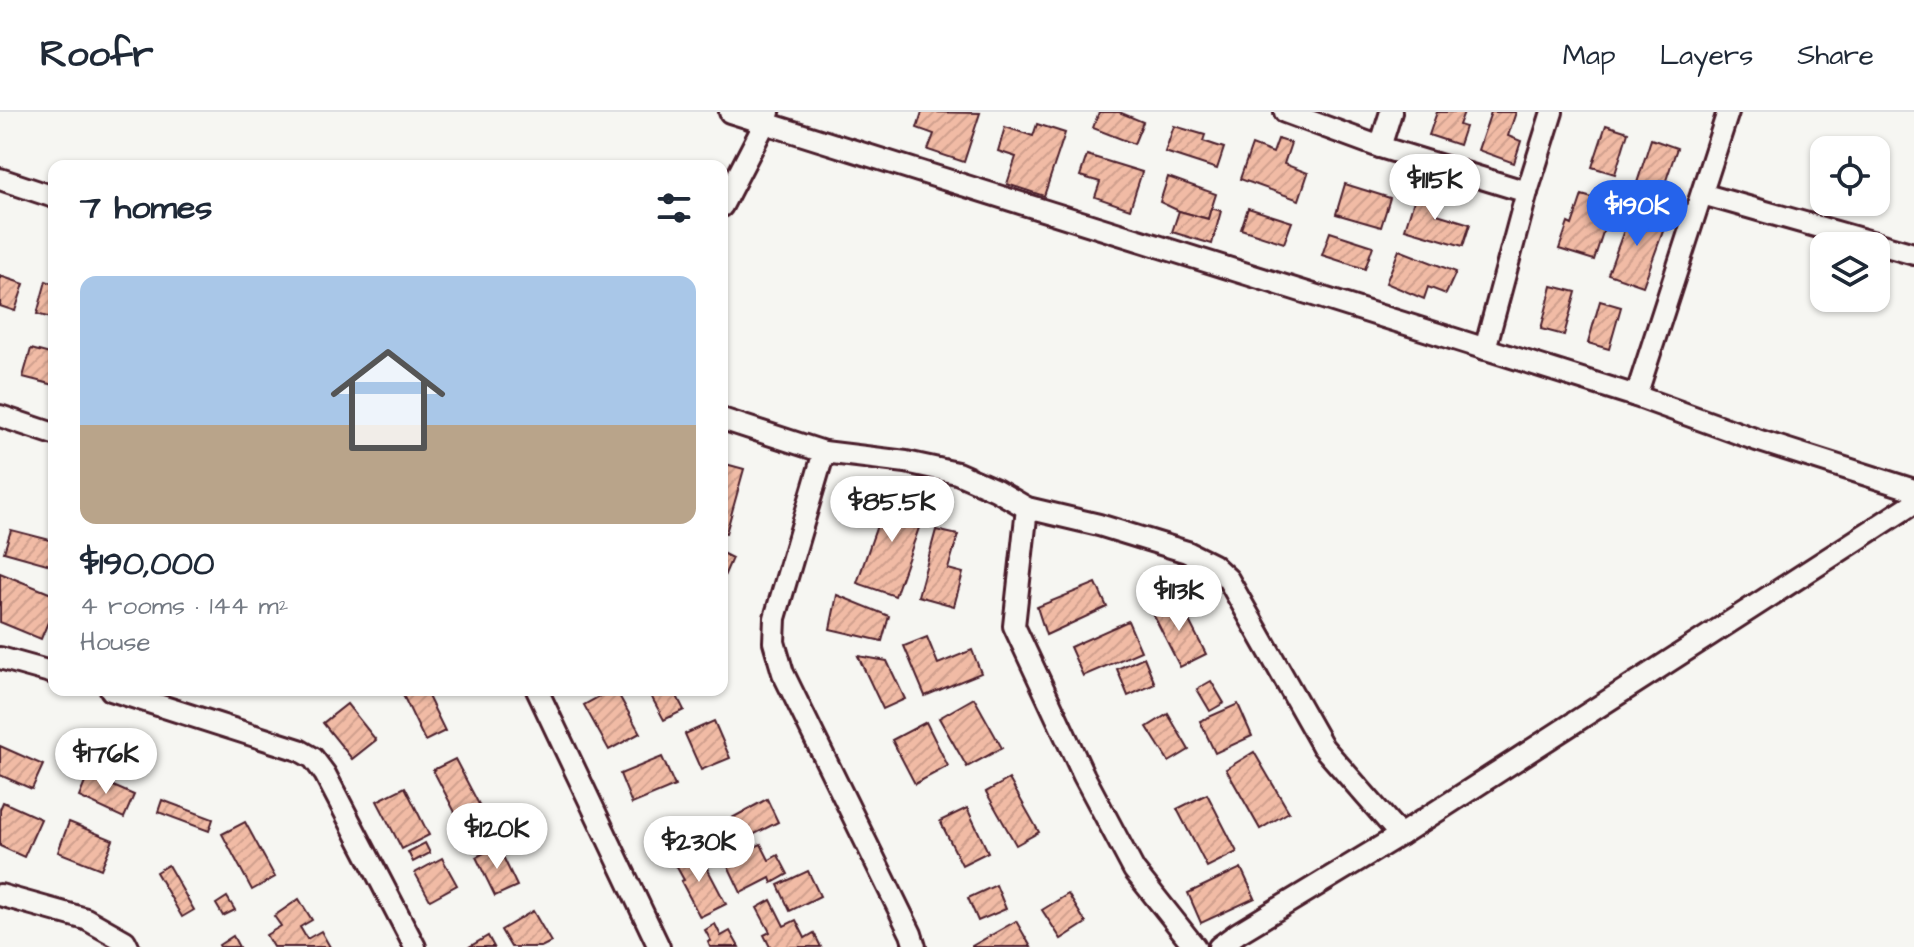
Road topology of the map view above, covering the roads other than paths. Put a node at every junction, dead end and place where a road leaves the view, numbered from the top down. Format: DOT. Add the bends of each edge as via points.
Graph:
graph roads {
  1 [pos="730,112"];
  2 [pos="1285,112"];
  3 [pos="1391,112"];
  4 [pos="1552,112"];
  5 [pos="1728,112"];
  6 [pos="767,117"];
  7 [pos="1380,147"];
  8 [pos="0,179"];
  9 [pos="1527,192"];
  10 [pos="728,194"];
  11 [pos="1702,194"];
  12 [pos="48,195"];
  13 [pos="1914,254"];
  14 [pos="1485,349"];
  15 [pos="1636,396"];
  16 [pos="0,416"];
  17 [pos="728,421"];
  18 [pos="48,432"];
  19 [pos="824,452"];
  20 [pos="1914,490"];
  21 [pos="1914,503"];
  22 [pos="1027,508"];
  23 [pos="0,658"];
  24 [pos="48,671"];
  25 [pos="130,696"];
  26 [pos="539,696"];
  27 [pos="1400,835"];
  28 [pos="0,895"];
  29 [pos="128,947"];
  30 [pos="415,947"];
  31 [pos="659,947"];
  32 [pos="915,947"];
  33 [pos="1195,947"];
  34 [pos="1219,947"];
  1 -- 6 [label="street"];
  2 -- 7 [label="street"];
  3 -- 7 [label="street"];
  4 -- 9 [label="street"];
  5 -- 11 [label="street"];
  6 -- 10 [label="street"];
  6 -- 14 [label="street"];
  7 -- 9 [label="street"];
  8 -- 12 [label="street"];
  9 -- 14 [label="street"];
  11 -- 13 [label="street"];
  11 -- 15 [label="street"];
  14 -- 15 [label="street"];
  15 -- 20 [label="street"];
  16 -- 18 [label="street"];
  17 -- 19 [label="street"];
  19 -- 22 [label="street" via="957,473"];
  19 -- 32 [label="street" via="775,618 774,642 783,673"];
  21 -- 27 [label="street"];
  22 -- 27 [label="street" via="1099,525 1213,565 1228,579 1323,747"];
  22 -- 33 [label="street" via="1014,626 1134,870"];
  23 -- 24 [label="street"];
  25 -- 30 [label="street" via="313,758"];
  26 -- 31 [label="street"];
  27 -- 34 [label="street"];
  28 -- 29 [label="street" via="86,919"];
}
